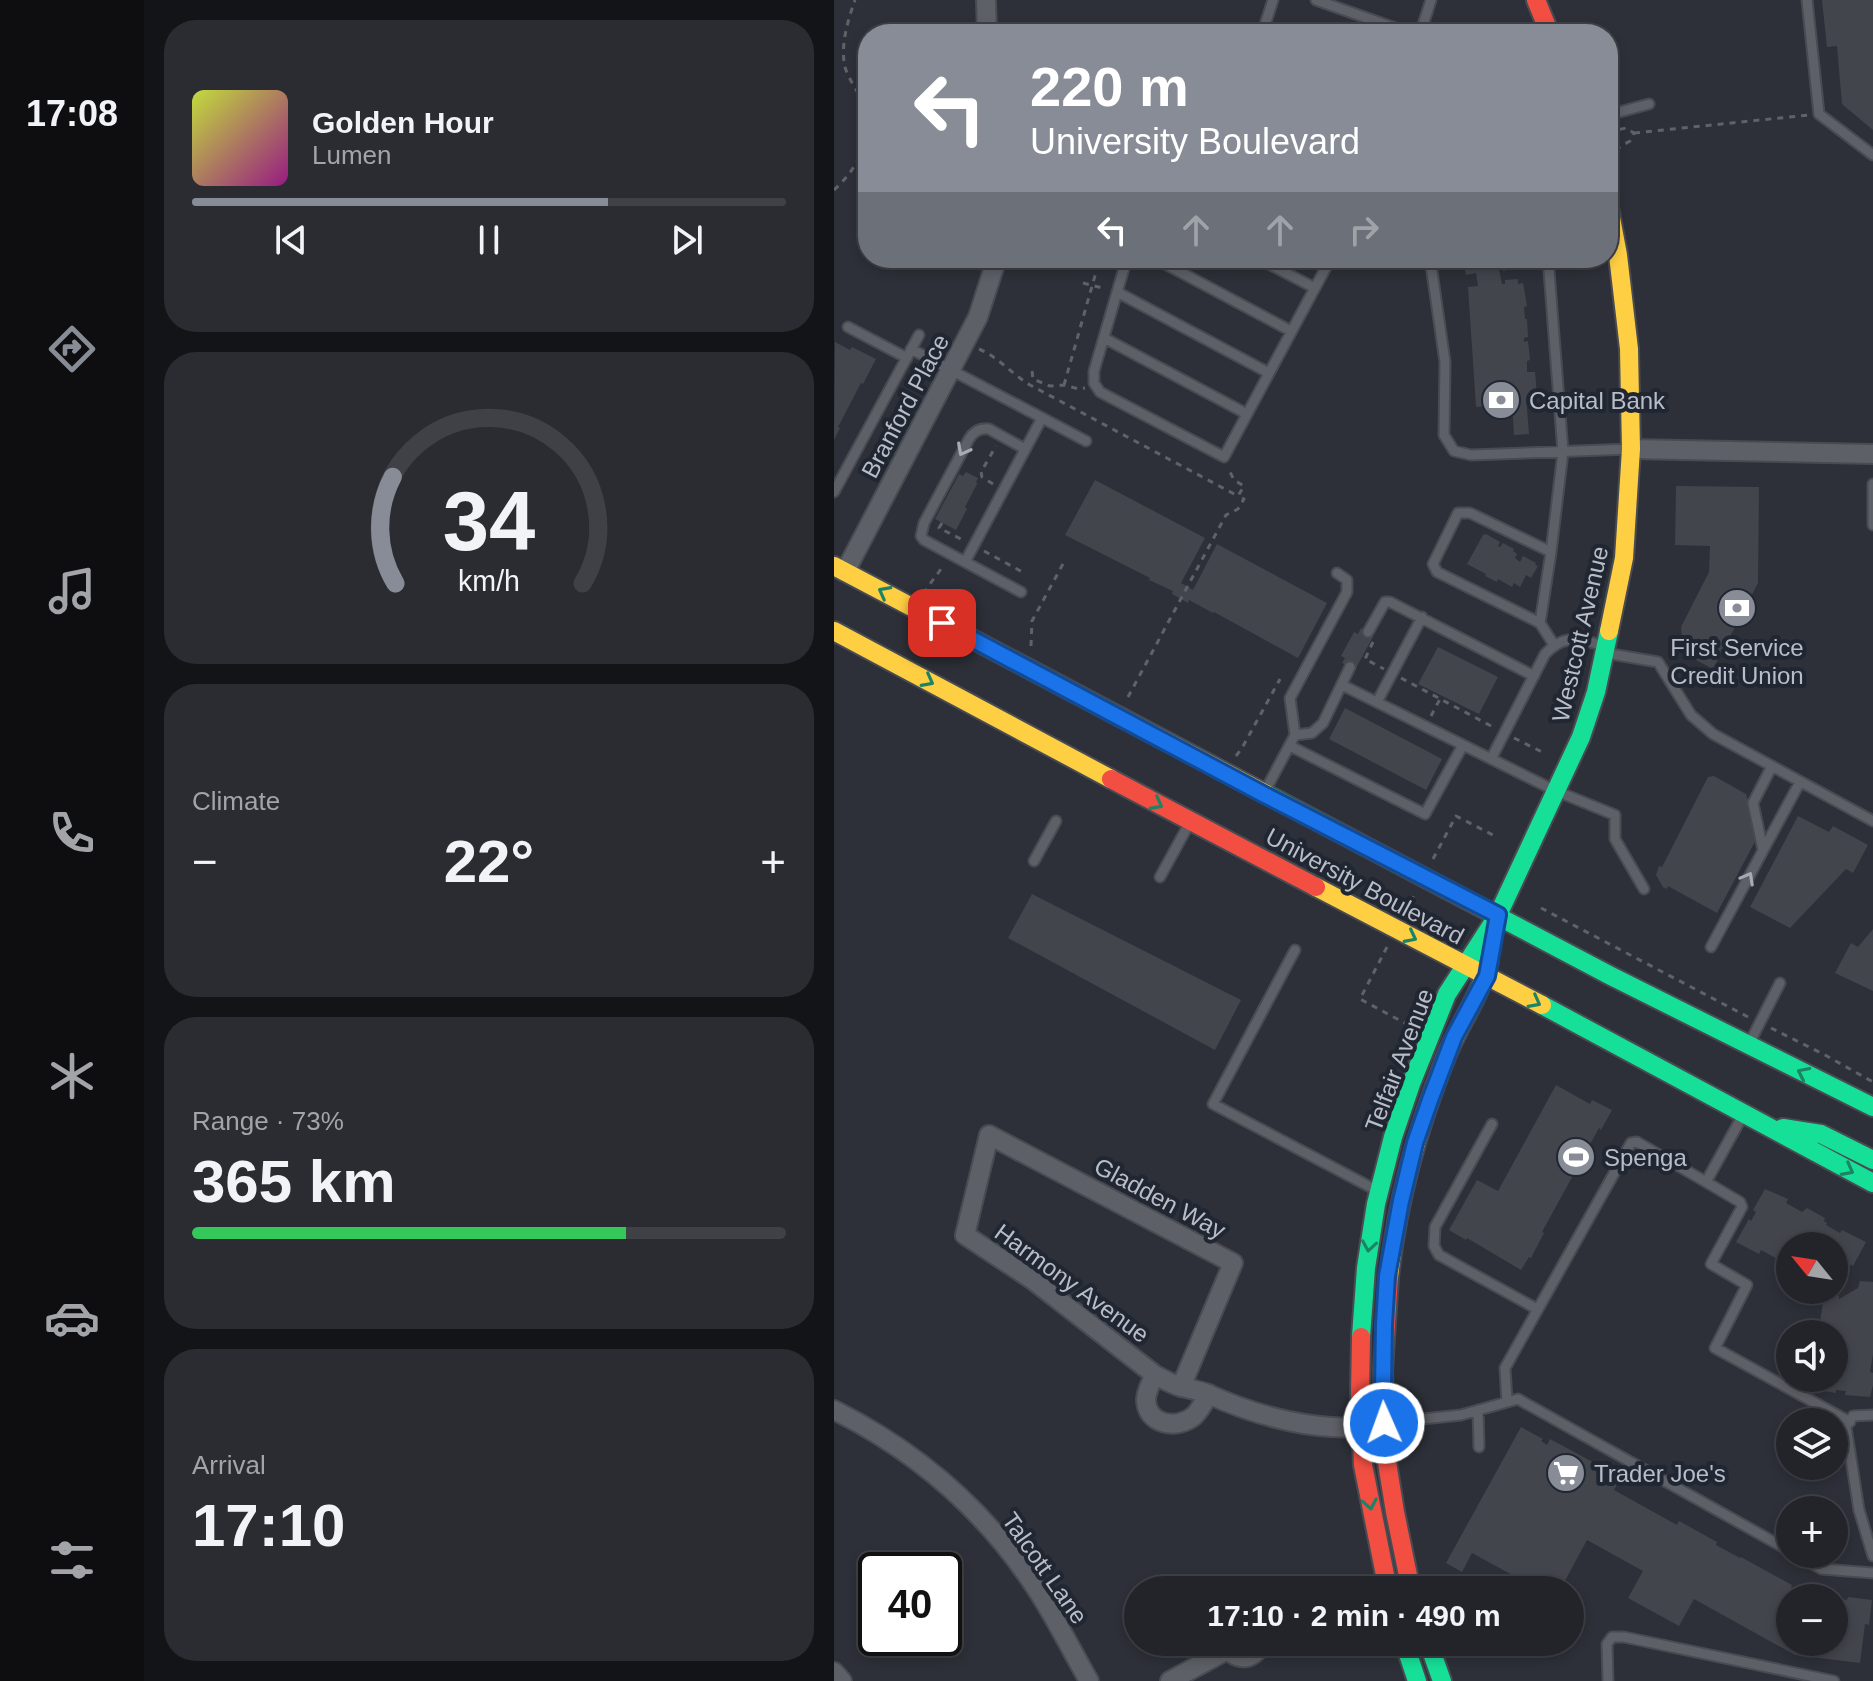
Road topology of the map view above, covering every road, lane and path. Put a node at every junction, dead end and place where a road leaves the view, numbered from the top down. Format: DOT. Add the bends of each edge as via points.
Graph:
graph roads {
  1 [pos="855,0"];
  2 [pos="986,0"];
  3 [pos="1273,0"];
  4 [pos="1316,0"];
  5 [pos="1431,0"];
  6 [pos="1536,0"];
  7 [pos="1807,0"];
  8 [pos="987,24"];
  9 [pos="1265,24"];
  10 [pos="1384,24"];
  11 [pos="1423,24"];
  12 [pos="1546,24"];
  13 [pos="858,94"];
  14 [pos="1649,104"];
  15 [pos="1618,112"];
  16 [pos="1819,114"];
  17 [pos="1618,130"];
  18 [pos="1634,133"];
  19 [pos="1618,148"];
  20 [pos="1873,155"];
  21 [pos="858,161"];
  22 [pos="834,190"];
  23 [pos="1618,255"];
  24 [pos="994,268"];
  25 [pos="1097,268"];
  26 [pos="1124,268"];
  27 [pos="1173,268"];
  28 [pos="1276,268"];
  29 [pos="1326,268"];
  30 [pos="1431,268"];
  31 [pos="1549,268"];
  32 [pos="1083,283"];
  33 [pos="1092,285"];
  34 [pos="1315,288"];
  35 [pos="1117,292"];
  36 [pos="848,327"];
  37 [pos="1291,331"];
  38 [pos="919,335"];
  39 [pos="1104,338"];
  40 [pos="979,349"];
  41 [pos="909,354"];
  42 [pos="952,370"];
  43 [pos="1032,371"];
  44 [pos="1269,373"];
  45 [pos="1033,379"];
  46 [pos="1030,385"];
  47 [pos="1064,385"];
  48 [pos="1097,387"];
  49 [pos="1247,414"];
  50 [pos="1042,418"];
  51 [pos="1002,436"];
  52 [pos="1086,441"];
  53 [pos="1025,449"];
  54 [pos="1631,449"];
  55 [pos="1563,452"];
  56 [pos="1873,454"];
  57 [pos="1224,457"];
  58 [pos="993,483"];
  59 [pos="1873,484"];
  60 [pos="834,492"];
  61 [pos="1238,496"];
  62 [pos="1873,525"];
  63 [pos="957,537"];
  64 [pos="1551,552"];
  65 [pos="949,553"];
  66 [pos="965,562"];
  67 [pos="1064,562"];
  68 [pos="839,569"];
  69 [pos="1337,573"];
  70 [pos="834,591"];
  71 [pos="1021,592"];
  72 [pos="924,594"];
  73 [pos="1422,617"];
  74 [pos="1540,623"];
  75 [pos="1369,630"];
  76 [pos="834,631"];
  77 [pos="1554,645"];
  78 [pos="1606,649"];
  79 [pos="1030,650"];
  80 [pos="1350,667"];
  81 [pos="1392,673"];
  82 [pos="1534,676"];
  83 [pos="1280,679"];
  84 [pos="1342,685"];
  85 [pos="1440,699"];
  86 [pos="1126,701"];
  87 [pos="1377,702"];
  88 [pos="1425,726"];
  89 [pos="1505,733"];
  90 [pos="1295,735"];
  91 [pos="1463,745"];
  92 [pos="1290,746"];
  93 [pos="1542,752"];
  94 [pos="1234,758"];
  95 [pos="1491,759"];
  96 [pos="1772,766"];
  97 [pos="1800,782"];
  98 [pos="1556,791"];
  99 [pos="1263,794"];
  100 [pos="1056,821"];
  101 [pos="1873,821"];
  102 [pos="1191,822"];
  103 [pos="1493,835"];
  104 [pos="1763,850"];
  105 [pos="1034,861"];
  106 [pos="1160,877"];
  107 [pos="1424,877"];
  108 [pos="1644,889"];
  109 [pos="1541,908"];
  110 [pos="1498,915"];
  111 [pos="1396,930"];
  112 [pos="1711,947"];
  113 [pos="1295,950"];
  114 [pos="1466,966"];
  115 [pos="1487,976"];
  116 [pos="1780,983"];
  117 [pos="1743,1015"];
  118 [pos="1417,1030"];
  119 [pos="1780,1031"];
  120 [pos="1748,1045"];
  121 [pos="1873,1082"];
  122 [pos="1873,1107"];
  123 [pos="1743,1115"];
  124 [pos="1492,1124"];
  125 [pos="1761,1124"];
  126 [pos="989,1135"];
  127 [pos="1873,1160"];
  128 [pos="1706,1182"];
  129 [pos="1873,1183"];
  130 [pos="1379,1192"];
  131 [pos="1537,1309"];
  132 [pos="1155,1375"];
  133 [pos="1181,1387"];
  134 [pos="1209,1394"];
  135 [pos="1507,1402"];
  136 [pos="834,1410"];
  137 [pos="1478,1410"];
  138 [pos="1873,1415"];
  139 [pos="1850,1422"];
  140 [pos="1384,1423"];
  141 [pos="1361,1427"];
  142 [pos="1479,1447"];
  143 [pos="1776,1544"];
  144 [pos="1873,1556"];
  145 [pos="1820,1568"];
  146 [pos="1873,1573"];
  147 [pos="1385,1576"];
  148 [pos="1408,1576"];
  149 [pos="1209,1656"];
  150 [pos="1409,1656"];
  151 [pos="1433,1656"];
  152 [pos="834,1672"];
  153 [pos="1827,1680"];
  154 [pos="842,1681"];
  155 [pos="1089,1681"];
  156 [pos="1170,1681"];
  157 [pos="1417,1681"];
  158 [pos="1442,1681"];
  159 [pos="1608,1681"];
  1 -- 13 [label="path" via="844,59"];
  2 -- 8 [label="street"];
  3 -- 9 [label="lane"];
  4 -- 10 [label="lane"];
  5 -- 11 [label="lane"];
  6 -- 12 [label="main road"];
  7 -- 16 [label="lane"];
  14 -- 15 [label="lane"];
  16 -- 18 [label="path"];
  16 -- 20 [label="lane"];
  17 -- 18 [label="path"];
  18 -- 19 [label="path"];
  21 -- 22 [label="path"];
  23 -- 54 [label="main road, Westcott Avenue" via="1629,349"];
  24 -- 42 [label="street, Branford Place"];
  25 -- 33 [label="path"];
  26 -- 35 [label="lane"];
  27 -- 37 [label="lane"];
  28 -- 34 [label="lane"];
  29 -- 34 [label="lane"];
  30 -- 55 [label="lane" via="1445,362 1444,435 1454,451"];
  31 -- 55 [label="lane"];
  32 -- 33 [label="path"];
  33 -- 35 [label="path"];
  33 -- 47 [label="path"];
  34 -- 37 [label="lane"];
  35 -- 39 [label="lane"];
  35 -- 44 [label="lane"];
  36 -- 41 [label="lane"];
  37 -- 44 [label="lane"];
  38 -- 41 [label="lane"];
  39 -- 48 [label="lane" via="1094,371"];
  39 -- 49 [label="lane"];
  40 -- 46 [label="path"];
  41 -- 42 [label="lane"];
  41 -- 60 [label="lane"];
  42 -- 50 [label="lane"];
  42 -- 68 [label="street, Branford Place"];
  43 -- 45 [label="path"];
  44 -- 49 [label="lane"];
  45 -- 46 [label="path"];
  45 -- 47 [label="path"];
  46 -- 61 [label="path"];
  47 -- 48 [label="path"];
  48 -- 57 [label="lane"];
  49 -- 57 [label="lane"];
  50 -- 52 [label="lane"];
  50 -- 53 [label="lane"];
  51 -- 53 [label="lane"];
  51 -- 58 [label="path" via="981,472"];
  51 -- 65 [label="lane, one-way" via="983,428 973,434 921,530 930,544"];
  53 -- 66 [label="lane"];
  54 -- 55 [label="lane"];
  54 -- 56 [label="street"];
  54 -- 78 [label="main road, Westcott Avenue" via="1624,558"];
  55 -- 64 [label="lane"];
  57 -- 61 [label="path" via="1234,480 1244,486"];
  59 -- 62 [label="lane"];
  61 -- 86 [label="path" via="1244,499 1226,515"];
  63 -- 65 [label="path"];
  64 -- 74 [label="lane"];
  64 -- 74 [label="lane" via="1470,513 1458,513 1433,564 1437,572"];
  65 -- 66 [label="lane"];
  65 -- 72 [label="path"];
  66 -- 71 [label="lane"];
  67 -- 79 [label="path" via="1032,621"];
  68 -- 70 [label="main road"];
  99 -- 68 [label="main road, University Boulevard, one-way"];
  69 -- 90 [label="lane" via="1347,580 1347,592 1290,698"];
  73 -- 75 [label="lane" via="1385,602"];
  73 -- 81 [label="lane"];
  73 -- 82 [label="lane"];
  74 -- 77 [label="lane"];
  75 -- 81 [label="path" via="1378,633 1365,659"];
  76 -- 102 [label="main road, University Boulevard, one-way"];
  77 -- 78 [label="lane" via="1568,639"];
  77 -- 82 [label="lane"];
  78 -- 96 [label="lane" via="1658,662 1691,715 1713,734"];
  78 -- 98 [label="main road, Westcott Avenue" via="1581,737"];
  80 -- 84 [label="lane"];
  81 -- 85 [label="path"];
  81 -- 87 [label="lane"];
  82 -- 89 [label="lane"];
  83 -- 94 [label="path"];
  84 -- 87 [label="lane"];
  84 -- 90 [label="lane" via="1323,723 1312,733"];
  85 -- 88 [label="path"];
  85 -- 89 [label="path"];
  87 -- 88 [label="lane"];
  88 -- 91 [label="lane"];
  89 -- 93 [label="path"];
  89 -- 95 [label="lane"];
  90 -- 92 [label="lane"];
  91 -- 92 [label="lane" via="1425,814"];
  91 -- 95 [label="lane"];
  92 -- 99 [label="lane"];
  95 -- 98 [label="lane"];
  96 -- 97 [label="lane"];
  96 -- 104 [label="lane" via="1753,803"];
  97 -- 101 [label="lane"];
  97 -- 104 [label="lane"];
  98 -- 108 [label="lane" via="1615,815 1615,839"];
  98 -- 110 [label="main road, Westcott Avenue"];
  99 -- 107 [label="main road, University Boulevard"];
  100 -- 105 [label="lane"];
  102 -- 106 [label="lane"];
  102 -- 111 [label="main road, University Boulevard"];
  103 -- 107 [label="path" via="1456,816"];
  112 -- 104 [label="lane, one-way"];
  107 -- 110 [label="main road, University Boulevard"];
  107 -- 111 [label="path"];
  109 -- 117 [label="path"];
  110 -- 114 [label="main road, Telfair Avenue"];
  110 -- 115 [label="main road, Telfair Avenue"];
  110 -- 120 [label="main road, University Boulevard"];
  111 -- 114 [label="main road, University Boulevard, one-way"];
  111 -- 118 [label="path" via="1360,999"];
  113 -- 130 [label="lane" via="1213,1104"];
  114 -- 115 [label="main road, University Boulevard"];
  114 -- 130 [label="main road, Telfair Avenue" via="1447,994 1411,1084"];
  115 -- 123 [label="main road, University Boulevard, one-way"];
  115 -- 140 [label="main road, Telfair Avenue" via="1454,1037 1415,1143 1401,1201 1387,1276"];
  116 -- 120 [label="lane"];
  119 -- 121 [label="path"];
  122 -- 120 [label="main road, University Boulevard, one-way"];
  123 -- 125 [label="main road, University Boulevard"];
  123 -- 128 [label="lane"];
  124 -- 131 [label="lane" via="1435,1227 1434,1246 1439,1255"];
  125 -- 127 [label="main road" via="1821,1134"];
  125 -- 129 [label="main road, University Boulevard, one-way"];
  126 -- 132 [label="street, Harmony Avenue" via="965,1235 1033,1280"];
  126 -- 133 [label="street, Gladden Way" via="1233,1263"];
  128 -- 131 [label="lane" via="1631,1143"];
  128 -- 139 [label="lane" via="1742,1207 1711,1264 1747,1285 1715,1348"];
  130 -- 141 [label="main road, Telfair Avenue, one-way" via="1361,1333"];
  131 -- 135 [label="lane" via="1505,1368"];
  132 -- 133 [label="street, Harmony Avenue"];
  132 -- 134 [label="street, Harmony Avenue" via="1146,1403 1149,1413 1165,1424 1176,1425 1196,1415"];
  133 -- 134 [label="street, Harmony Avenue"];
  134 -- 141 [label="street, Harmony Avenue" via="1287,1421"];
  135 -- 137 [label="lane"];
  135 -- 143 [label="lane" via="1518,1399"];
  136 -- 155 [label="street, Talcott Lane" via="916,1458 962,1497 1040,1595"];
  137 -- 140 [label="lane"];
  137 -- 142 [label="lane"];
  138 -- 139 [label="lane" via="1853,1416"];
  139 -- 144 [label="lane" via="1846,1427 1859,1510"];
  140 -- 141 [label="street, Harmony Avenue"];
  140 -- 148 [label="main road, Telfair Avenue"];
  141 -- 147 [label="main road, Telfair Avenue, one-way" via="1363,1465"];
  145 -- 146 [label="lane"];
  149 -- 156 [label="street"];
  150 -- 157 [label="main road"];
  151 -- 158 [label="main road"];
  152 -- 154 [label="street"];
  153 -- 159 [label="lane" via="1612,1637 1607,1644"];
}
